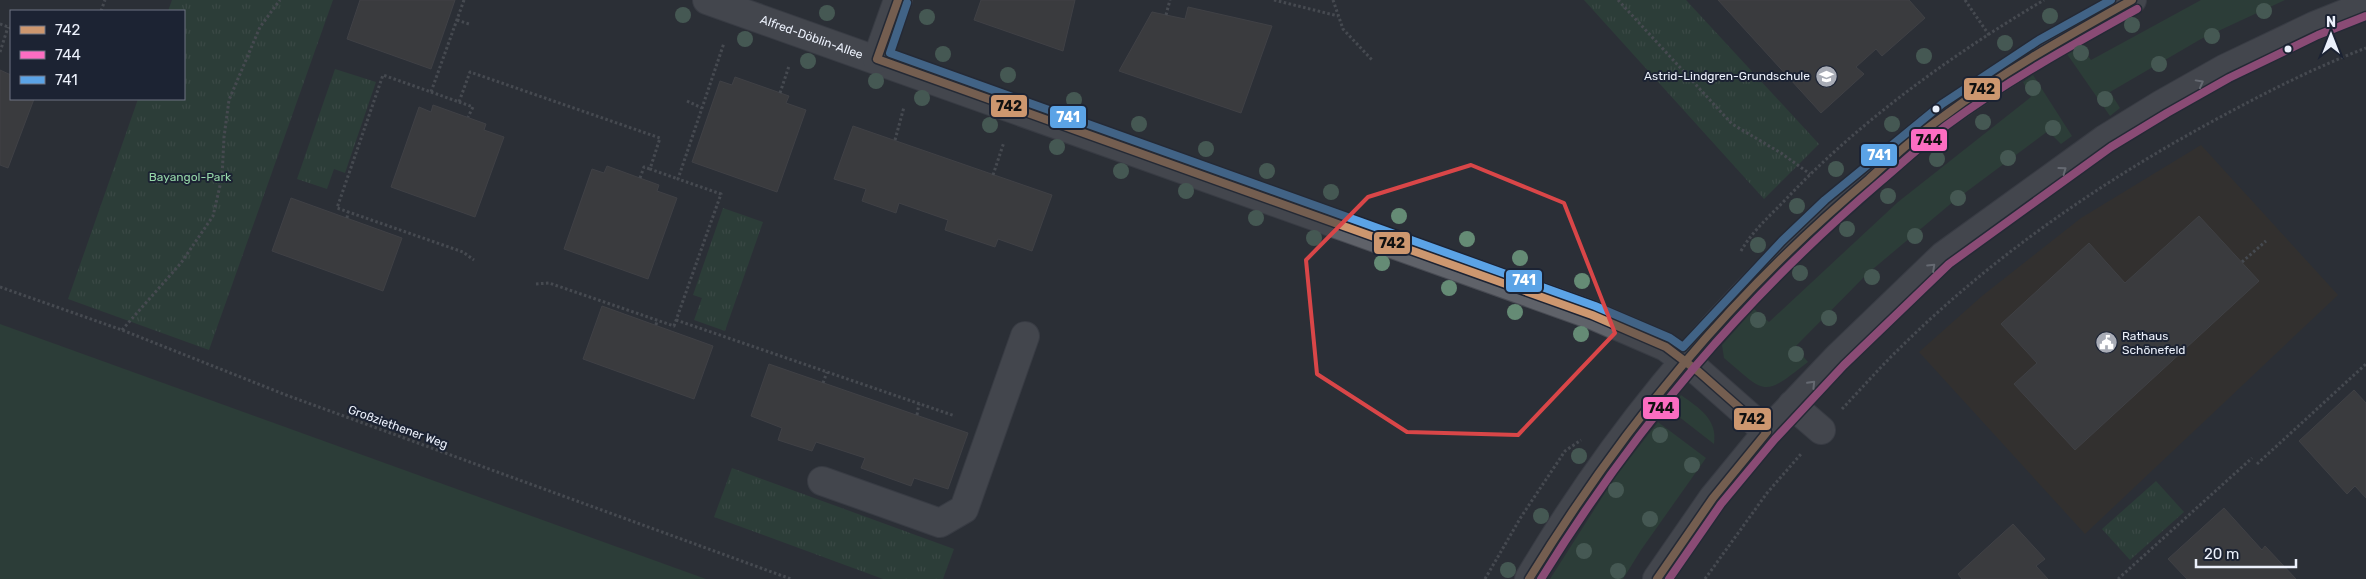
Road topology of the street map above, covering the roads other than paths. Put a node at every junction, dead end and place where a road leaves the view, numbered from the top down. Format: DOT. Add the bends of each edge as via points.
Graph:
graph roads {
  1 [pos="707,0"];
  2 [pos="898,0"];
  3 [pos="2132,0"];
  4 [pos="2366,5"];
  5 [pos="877,59"];
  6 [pos="1025,336"];
  7 [pos="1684,360"];
  8 [pos="1792,405"];
  9 [pos="1821,430"];
  10 [pos="1767,432"];
  11 [pos="822,481"];
  12 [pos="1528,579"];
  13 [pos="1658,579"];
  1 -- 5 [label="street, Alfred-Döblin-Allee"];
  2 -- 5 [label="street"];
  3 -- 7 [label="street" via="2045,48 1948,112 1832,207"];
  8 -- 4 [label="street, one-way" via="1943,256 2105,139 2224,69"];
  5 -- 7 [label="street, Alfred-Döblin-Allee" via="1592,315 1666,347"];
  6 -- 11 [label="street" via="964,509 940,523"];
  7 -- 10 [label="street, Alfred-Döblin-Allee"];
  7 -- 12 [label="street" via="1588,484"];
  8 -- 9 [label="street"];
  8 -- 10 [label="street"];
  10 -- 13 [label="street" via="1713,498"];
}
